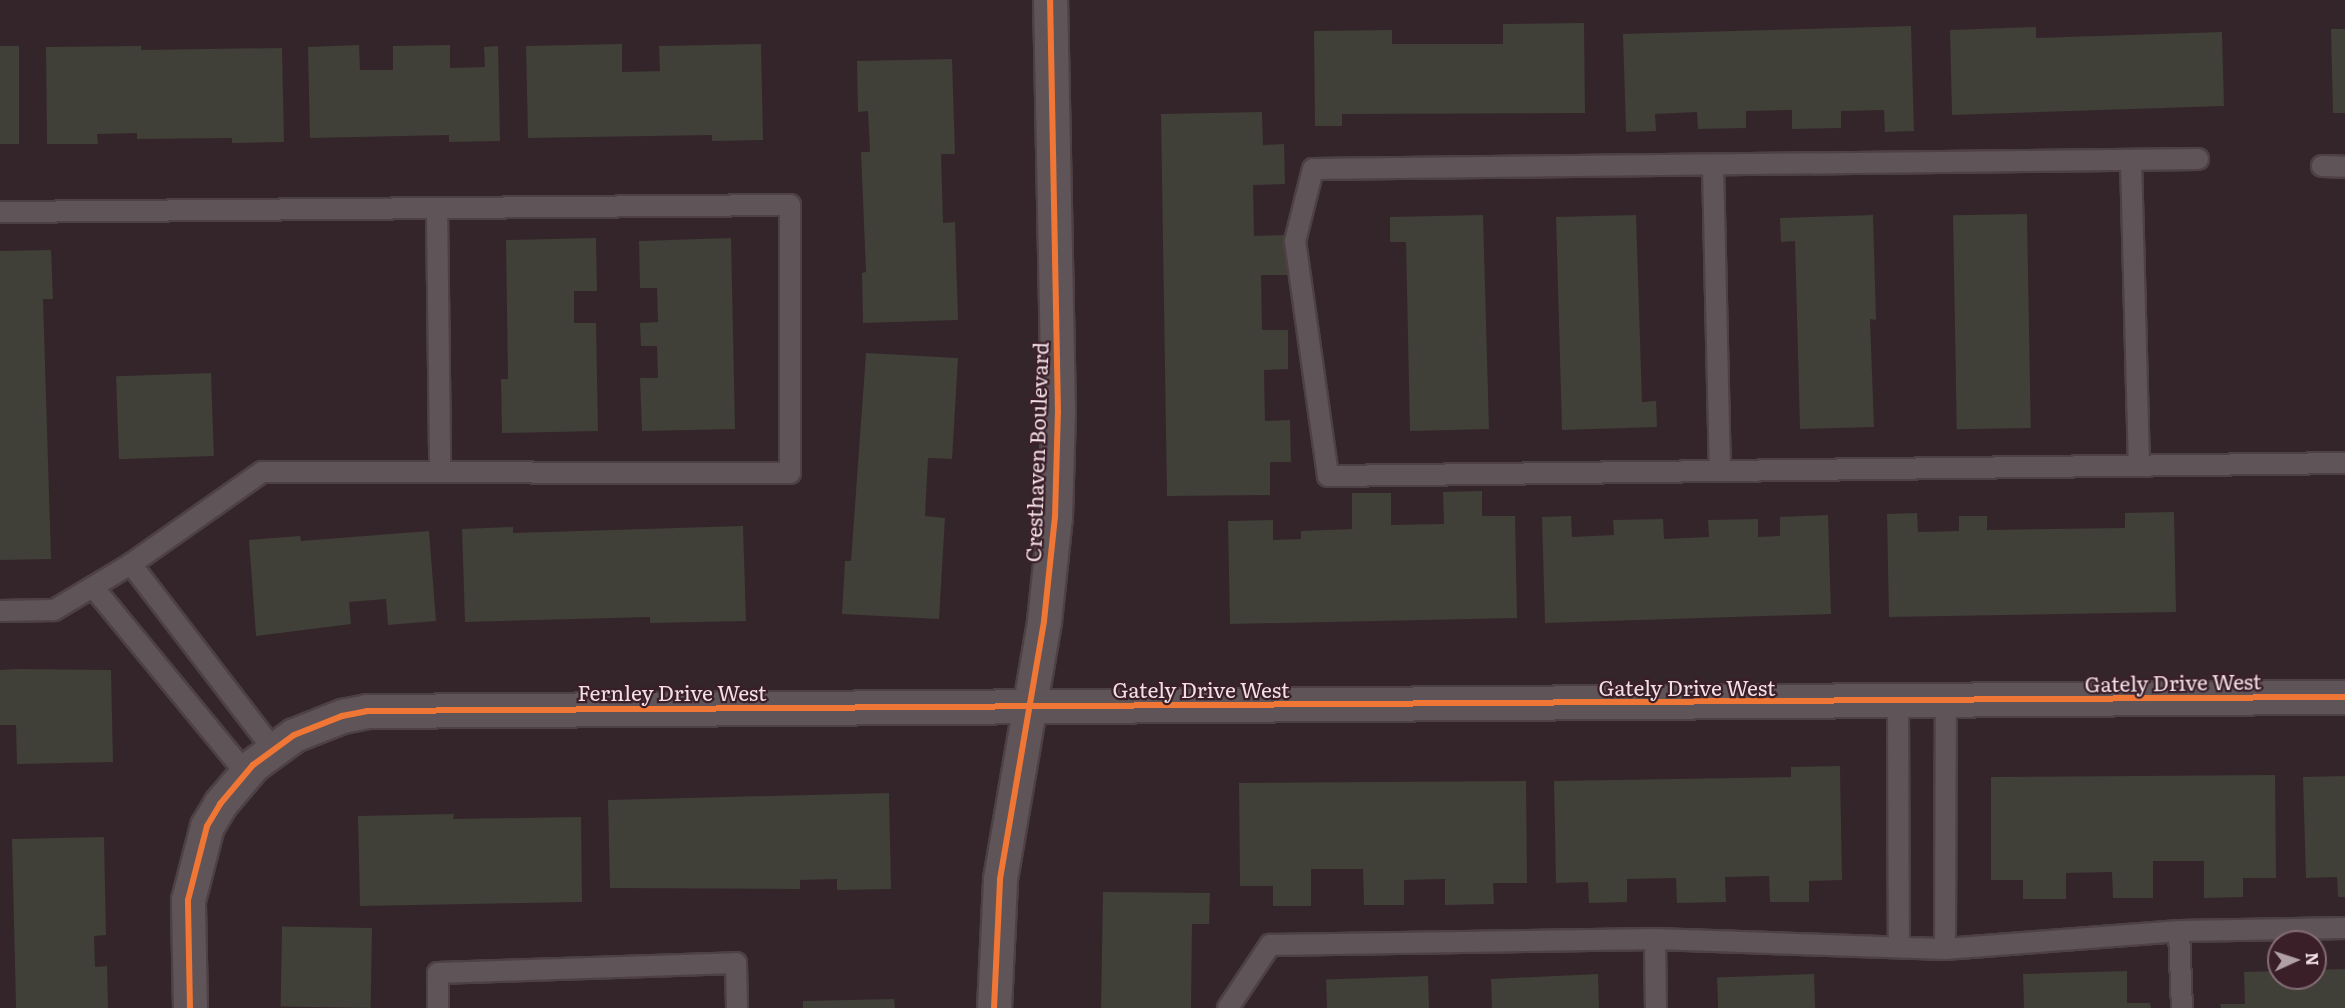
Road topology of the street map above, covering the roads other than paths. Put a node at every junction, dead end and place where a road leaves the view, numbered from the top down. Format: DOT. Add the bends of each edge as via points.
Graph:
graph roads {
  1 [pos="1050,0"];
  2 [pos="2198,159"];
  3 [pos="2131,160"];
  4 [pos="1713,166"];
  5 [pos="2322,166"];
  6 [pos="2345,166"];
  7 [pos="437,208"];
  8 [pos="0,212"];
  9 [pos="2345,463"];
  10 [pos="2139,465"];
  11 [pos="1720,471"];
  12 [pos="440,472"];
  13 [pos="131,564"];
  14 [pos="93,587"];
  15 [pos="0,611"];
  16 [pos="2345,696"];
  17 [pos="1898,702"];
  18 [pos="1946,702"];
  19 [pos="1029,707"];
  20 [pos="273,749"];
  21 [pos="246,773"];
  22 [pos="2345,928"];
  23 [pos="2179,931"];
  24 [pos="1655,939"];
  25 [pos="1899,947"];
  26 [pos="1945,949"];
  27 [pos="190,1008"];
  28 [pos="438,1008"];
  29 [pos="737,1008"];
  30 [pos="994,1008"];
  31 [pos="1228,1008"];
  32 [pos="1656,1008"];
  33 [pos="2182,1008"];
  1 -- 19 [label="street, Cresthaven Boulevard" via="1058,412 1055,517 1044,621"];
  2 -- 3 [label="lane"];
  3 -- 4 [label="lane"];
  3 -- 10 [label="lane"];
  4 -- 11 [label="lane"];
  4 -- 11 [label="lane" via="1313,169 1295,240 1328,476"];
  5 -- 6 [label="lane"];
  7 -- 8 [label="lane"];
  7 -- 12 [label="lane"];
  7 -- 12 [label="lane" via="790,205 790,473"];
  9 -- 10 [label="lane"];
  10 -- 11 [label="lane"];
  12 -- 13 [label="lane" via="262,472"];
  13 -- 14 [label="lane"];
  13 -- 20 [label="lane"];
  14 -- 15 [label="lane" via="54,610"];
  14 -- 21 [label="lane"];
  16 -- 18 [label="street, Gately Drive West"];
  17 -- 18 [label="street, Gately Drive West"];
  17 -- 19 [label="street, Gately Drive West"];
  17 -- 25 [label="lane"];
  18 -- 26 [label="lane"];
  19 -- 20 [label="street, Fernley Drive West" via="393,710 342,716 318,724"];
  19 -- 30 [label="street, Cresthaven Boulevard" via="1000,879"];
  20 -- 21 [label="street, Fernley Drive West"];
  21 -- 27 [label="street, Fernley Drive West" via="207,826 191,875"];
  22 -- 23 [label="lane"];
  23 -- 26 [label="lane"];
  23 -- 33 [label="lane"];
  24 -- 25 [label="lane"];
  24 -- 31 [label="lane" via="1270,945"];
  24 -- 32 [label="lane"];
  25 -- 26 [label="lane"];
  28 -- 29 [label="lane" via="438,973 736,963"];
}
